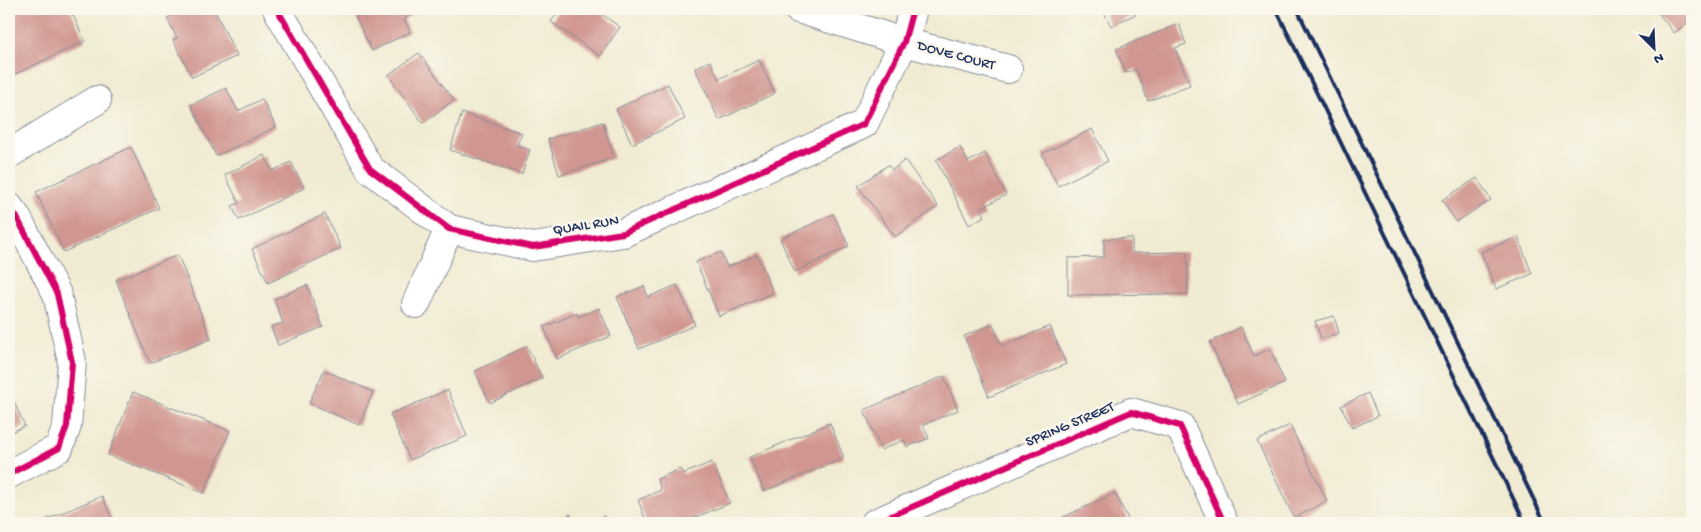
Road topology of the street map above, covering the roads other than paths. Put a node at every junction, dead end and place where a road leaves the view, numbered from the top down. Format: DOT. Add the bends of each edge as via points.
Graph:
graph roads {
  1 [pos="277,9"];
  2 [pos="798,9"];
  3 [pos="913,9"];
  4 [pos="904,42"];
  5 [pos="1008,69"];
  6 [pos="97,100"];
  7 [pos="9,154"];
  8 [pos="9,207"];
  9 [pos="449,229"];
  10 [pos="416,304"];
  11 [pos="9,474"];
  12 [pos="875,523"];
  13 [pos="1224,523"];
  1 -- 9 [label="street, QUAIL RUN" via="370,169"];
  2 -- 4 [label="street, DOVE COURT"];
  3 -- 4 [label="street, QUAIL RUN"];
  4 -- 5 [label="street, DOVE COURT"];
  4 -- 9 [label="street, QUAIL RUN" via="864,124 623,233 533,247"];
  6 -- 7 [label="street"];
  8 -- 11 [label="street" via="57,294 72,362 67,426 59,448"];
  9 -- 10 [label="street"];
  12 -- 13 [label="street, SPRING STREET" via="1132,412 1180,426"];
}
